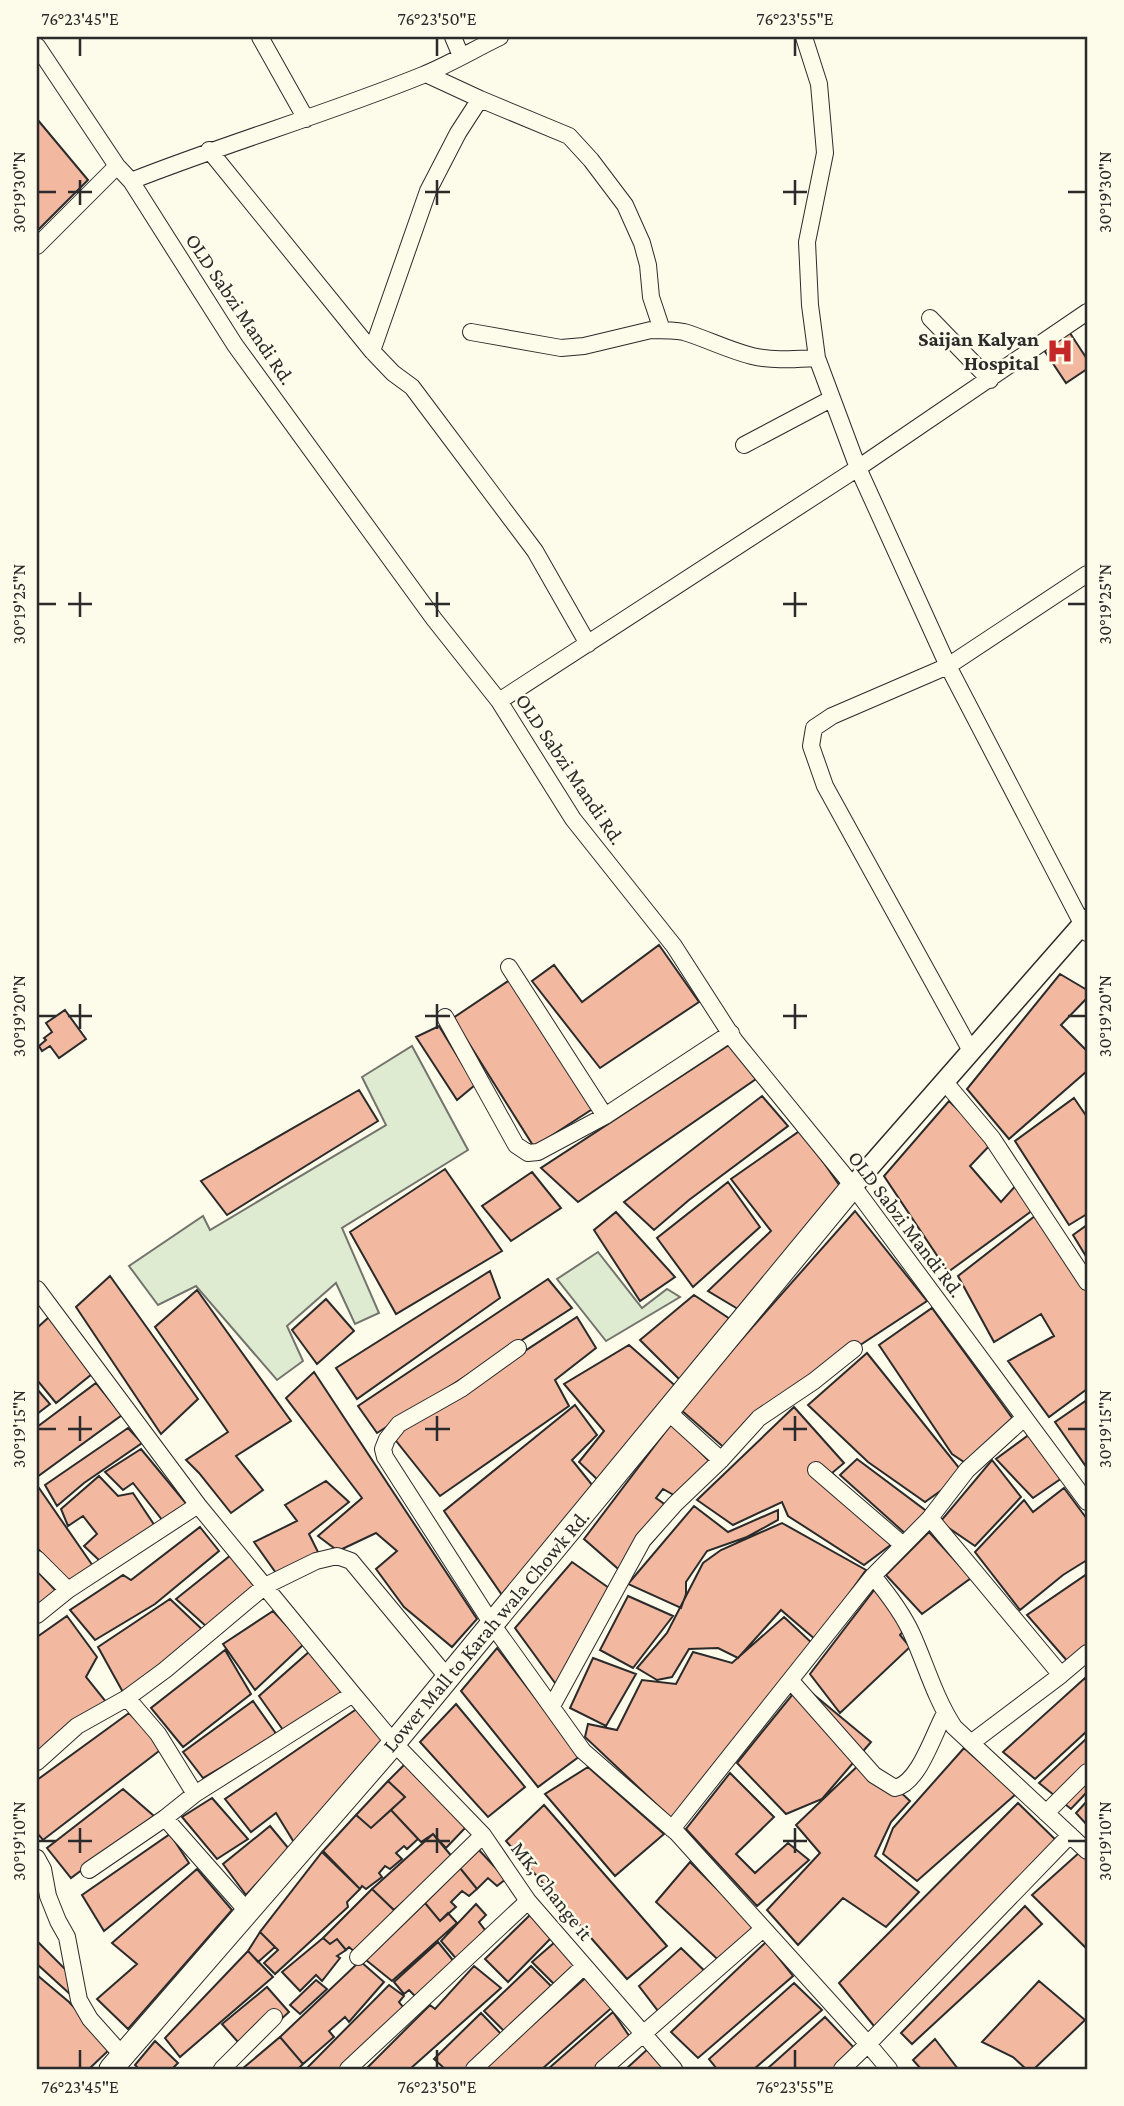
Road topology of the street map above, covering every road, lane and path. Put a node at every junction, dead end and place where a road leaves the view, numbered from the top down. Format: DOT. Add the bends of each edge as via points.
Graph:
graph roads {
  1 [pos="260,37"];
  2 [pos="453,37"];
  3 [pos="500,37"];
  4 [pos="804,37"];
  5 [pos="37,46"];
  6 [pos="461,56"];
  7 [pos="426,74"];
  8 [pos="480,99"];
  9 [pos="306,119"];
  10 [pos="209,150"];
  11 [pos="117,166"];
  12 [pos="131,181"];
  13 [pos="37,246"];
  14 [pos="1087,312"];
  15 [pos="930,318"];
  16 [pos="662,330"];
  17 [pos="471,332"];
  18 [pos="372,351"];
  19 [pos="817,358"];
  20 [pos="990,380"];
  21 [pos="831,399"];
  22 [pos="744,445"];
  23 [pos="858,468"];
  24 [pos="1087,574"];
  25 [pos="588,644"];
  26 [pos="948,666"];
  27 [pos="499,701"];
  28 [pos="1086,926"];
  29 [pos="509,967"];
  30 [pos="445,1017"];
  31 [pos="731,1032"];
  32 [pos="971,1051"];
  33 [pos="944,1082"];
  34 [pos="605,1116"];
  35 [pos="853,1186"];
  36 [pos="1087,1282"];
  37 [pos="37,1289"];
  38 [pos="518,1348"];
  39 [pos="854,1349"];
  40 [pos="667,1411"];
  41 [pos="1024,1418"];
  42 [pos="721,1460"];
  43 [pos="816,1470"];
  44 [pos="1087,1502"];
  45 [pos="198,1504"];
  46 [pos="930,1518"];
  47 [pos="903,1545"];
  48 [pos="37,1559"];
  49 [pos="873,1576"];
  50 [pos="265,1586"];
  51 [pos="68,1590"];
  52 [pos="37,1615"];
  53 [pos="492,1623"];
  54 [pos="1087,1653"];
  55 [pos="1061,1675"];
  56 [pos="448,1678"];
  57 [pos="791,1681"];
  58 [pos="353,1694"];
  59 [pos="127,1698"];
  60 [pos="552,1706"];
  61 [pos="944,1713"];
  62 [pos="394,1743"];
  63 [pos="971,1743"];
  64 [pos="37,1762"];
  65 [pos="1087,1772"];
  66 [pos="195,1794"];
  67 [pos="1046,1813"];
  68 [pos="165,1818"];
  69 [pos="673,1829"];
  70 [pos="483,1835"];
  71 [pos="1070,1835"];
  72 [pos="1087,1851"];
  73 [pos="37,1858"];
  74 [pos="89,1870"];
  75 [pos="528,1901"];
  76 [pos="248,1912"];
  77 [pos="763,1928"];
  78 [pos="358,1957"];
  79 [pos="584,1966"];
  80 [pos="274,2017"];
  81 [pos="644,2034"];
  82 [pos="868,2044"];
  83 [pos="117,2062"];
  84 [pos="222,2069"];
  85 [pos="348,2069"];
  86 [pos="474,2069"];
  87 [pos="603,2069"];
  88 [pos="674,2069"];
  89 [pos="842,2069"];
  90 [pos="889,2069"];
  1 -- 9 [label="street"];
  2 -- 6 [label="street"];
  3 -- 6 [label="street"];
  4 -- 19 [label="street" via="819,84 825,153 807,242"];
  5 -- 11 [label="street, OLD Sabzi Mandi Rd."];
  6 -- 7 [label="street"];
  7 -- 8 [label="street"];
  7 -- 9 [label="street"];
  8 -- 16 [label="street" via="569,136 614,186 642,243"];
  8 -- 18 [label="street" via="428,191"];
  9 -- 10 [label="street"];
  10 -- 12 [label="street"];
  10 -- 18 [label="street"];
  11 -- 12 [label="street, OLD Sabzi Mandi Rd."];
  11 -- 13 [label="street"];
  12 -- 27 [label="street, OLD Sabzi Mandi Rd." via="235,345"];
  14 -- 20 [label="street"];
  15 -- 20 [label="street"];
  16 -- 17 [label="street" via="561,348"];
  16 -- 19 [label="street" via="682,332 754,356"];
  18 -- 25 [label="street" via="412,387 535,551"];
  19 -- 21 [label="street"];
  20 -- 23 [label="street"];
  21 -- 22 [label="street"];
  21 -- 23 [label="street"];
  23 -- 25 [label="street"];
  23 -- 26 [label="street"];
  24 -- 26 [label="street"];
  25 -- 27 [label="street"];
  26 -- 28 [label="street"];
  26 -- 32 [label="street" via="832,716 814,728 811,746 825,786"];
  27 -- 31 [label="street, OLD Sabzi Mandi Rd." via="573,819 674,946"];
  28 -- 32 [label="street"];
  29 -- 34 [label="street"];
  30 -- 34 [label="street" via="516,1145 528,1153"];
  31 -- 34 [label="street"];
  31 -- 35 [label="street, OLD Sabzi Mandi Rd."];
  32 -- 33 [label="street"];
  33 -- 35 [label="street"];
  33 -- 36 [label="street" via="992,1138"];
  35 -- 40 [label="main road, Lower Mall to Karah wala Chowk Rd."];
  35 -- 41 [label="street, OLD Sabzi Mandi Rd."];
  37 -- 45 [label="street, MK, Change it"];
  38 -- 53 [label="street" via="461,1390 399,1424 383,1449"];
  39 -- 42 [label="street" via="760,1418"];
  40 -- 42 [label="street"];
  40 -- 53 [label="main road, Lower Mall to Karah wala Chowk Rd."];
  41 -- 44 [label="street, OLD Sabzi Mandi Rd."];
  41 -- 46 [label="street" via="967,1470"];
  42 -- 60 [label="street" via="643,1540"];
  43 -- 47 [label="street"];
  45 -- 50 [label="street, MK, Change it"];
  45 -- 51 [label="street"];
  46 -- 47 [label="street"];
  46 -- 55 [label="street"];
  47 -- 49 [label="street"];
  48 -- 51 [label="street"];
  49 -- 57 [label="street"];
  49 -- 61 [label="street" via="895,1602 911,1632"];
  50 -- 56 [label="street" via="316,1561 337,1556 351,1561"];
  50 -- 58 [label="street, MK, Change it"];
  50 -- 59 [label="street"];
  51 -- 52 [label="street"];
  53 -- 56 [label="main road, Lower Mall to Karah wala Chowk Rd."];
  53 -- 60 [label="street"];
  54 -- 55 [label="street"];
  55 -- 63 [label="street"];
  56 -- 62 [label="main road, Lower Mall to Karah wala Chowk Rd."];
  57 -- 61 [label="street" via="874,1774 895,1788 903,1787 915,1775"];
  57 -- 69 [label="street"];
  58 -- 62 [label="street, MK, Change it"];
  58 -- 66 [label="street"];
  59 -- 64 [label="street" via="77,1727"];
  59 -- 66 [label="street" via="158,1734"];
  60 -- 69 [label="street" via="583,1751"];
  61 -- 63 [label="street"];
  62 -- 70 [label="street, MK, Change it"];
  62 -- 76 [label="main road, Lower Mall to Karah wala Chowk Rd."];
  63 -- 67 [label="street"];
  65 -- 67 [label="street"];
  66 -- 68 [label="street"];
  67 -- 71 [label="street"];
  68 -- 74 [label="street"];
  68 -- 76 [label="street"];
  69 -- 77 [label="street"];
  70 -- 75 [label="street, MK, Change it"];
  70 -- 78 [label="street"];
  71 -- 72 [label="street"];
  71 -- 82 [label="street"];
  73 -- 83 [label="street" via="67,1937 79,2000"];
  75 -- 79 [label="street, MK, Change it"];
  75 -- 85 [label="street"];
  76 -- 83 [label="main road, Lower Mall to Karah wala Chowk Rd."];
  77 -- 81 [label="street"];
  77 -- 82 [label="street"];
  79 -- 81 [label="street, MK, Change it"];
  79 -- 86 [label="street"];
  80 -- 84 [label="street"];
  81 -- 87 [label="street"];
  81 -- 88 [label="street, MK, Change it"];
  82 -- 89 [label="street"];
  82 -- 90 [label="street"];
}
